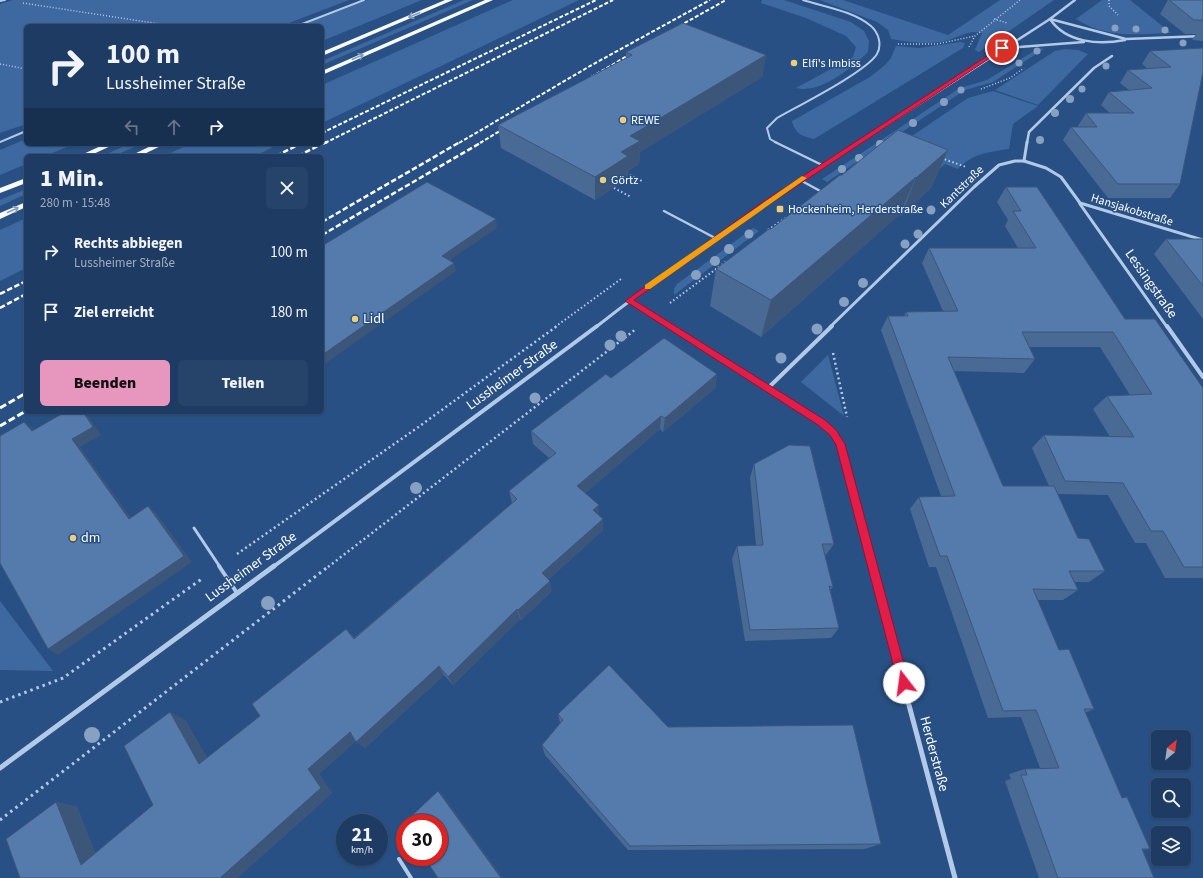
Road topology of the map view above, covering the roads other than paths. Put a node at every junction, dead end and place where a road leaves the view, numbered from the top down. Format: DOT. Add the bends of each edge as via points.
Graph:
graph roads {
  1 [pos="5,0"];
  2 [pos="364,0"];
  3 [pos="450,0"];
  4 [pos="490,0"];
  5 [pos="803,0"];
  6 [pos="1075,0"];
  7 [pos="0,1"];
  8 [pos="1050,19"];
  9 [pos="302,24"];
  10 [pos="1203,36"];
  11 [pos="1126,39"];
  12 [pos="1086,42"];
  13 [pos="1002,48"];
  14 [pos="324,53"];
  15 [pos="1112,56"];
  16 [pos="324,72"];
  17 [pos="24,132"];
  18 [pos="0,142"];
  19 [pos="106,146"];
  20 [pos="156,146"];
  21 [pos="88,154"];
  22 [pos="138,154"];
  23 [pos="1024,161"];
  24 [pos="822,165"];
  25 [pos="800,180"];
  26 [pos="24,181"];
  27 [pos="0,192"];
  28 [pos="822,192"];
  29 [pos="1080,204"];
  30 [pos="24,205"];
  31 [pos="664,210"];
  32 [pos="0,216"];
  33 [pos="717,239"];
  34 [pos="1203,240"];
  35 [pos="629,301"];
  36 [pos="1203,377"];
  37 [pos="767,389"];
  38 [pos="194,528"];
  39 [pos="237,593"];
  40 [pos="0,768"];
  41 [pos="403,866"];
  42 [pos="411,878"];
  43 [pos="955,878"];
  1 -- 7 [label="lane"];
  2 -- 9 [label="lane"];
  3 -- 14 [label="highway, one-way"];
  16 -- 4 [label="highway, one-way"];
  5 -- 24 [label="lane" via="852,16 870,25 880,41 876,55 863,67 777,118 767,128 770,139"];
  6 -- 8 [label="street, Lussheimer Straße"];
  8 -- 11 [label="street" via="1098,34"];
  8 -- 12 [label="street" via="1053,26"];
  8 -- 13 [label="street, Lussheimer Straße"];
  10 -- 11 [label="street"];
  11 -- 12 [label="street" via="1117,42"];
  12 -- 13 [label="street"];
  13 -- 24 [label="street, Lussheimer Straße"];
  15 -- 23 [label="street" via="1094,68 1029,132"];
  17 -- 18 [label="lane"];
  19 -- 21 [label="highway"];
  20 -- 22 [label="highway"];
  23 -- 29 [label="street, Hansjakobstraße" via="1046,168 1061,177"];
  23 -- 37 [label="street, Kantstraße" via="1006,162 987,175"];
  24 -- 25 [label="street, Lussheimer Straße"];
  25 -- 28 [label="lane"];
  25 -- 33 [label="street, Lussheimer Straße"];
  26 -- 27 [label="highway"];
  29 -- 34 [label="street, Hansjakobstraße"];
  29 -- 36 [label="street, Lessingstraße"];
  32 -- 30 [label="highway, one-way"];
  31 -- 33 [label="lane"];
  33 -- 35 [label="street, Lussheimer Straße"];
  35 -- 37 [label="street, Herderstraße"];
  35 -- 39 [label="street, Lussheimer Straße" via="568,349"];
  37 -- 43 [label="street, Herderstraße" via="822,422 840,444"];
  38 -- 39 [label="lane"];
  39 -- 40 [label="street, Lussheimer Straße"];
  41 -- 42 [label="lane"];
}
